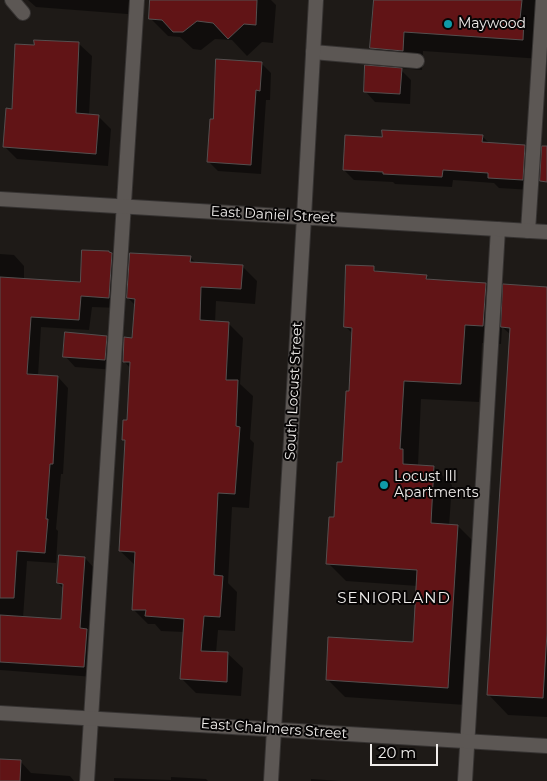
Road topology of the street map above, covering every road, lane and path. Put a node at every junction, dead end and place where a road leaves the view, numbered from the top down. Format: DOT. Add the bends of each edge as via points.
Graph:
graph roads {
  1 [pos="12,0"];
  2 [pos="137,0"];
  3 [pos="316,0"];
  4 [pos="543,0"];
  5 [pos="23,13"];
  6 [pos="544,24"];
  7 [pos="313,52"];
  8 [pos="417,61"];
  9 [pos="0,199"];
  10 [pos="124,206"];
  11 [pos="304,218"];
  12 [pos="498,229"];
  13 [pos="528,231"];
  14 [pos="547,232"];
  15 [pos="0,713"];
  16 [pos="91,718"];
  17 [pos="274,729"];
  18 [pos="467,742"];
  19 [pos="547,746"];
  20 [pos="87,781"];
  21 [pos="271,781"];
  22 [pos="464,781"];
  1 -- 5 [label="street"];
  2 -- 10 [label="street"];
  3 -- 7 [label="street, South Locust Street"];
  4 -- 6 [label="street"];
  6 -- 13 [label="street"];
  7 -- 8 [label="street"];
  7 -- 11 [label="street, South Locust Street"];
  9 -- 10 [label="street, East Daniel Street"];
  10 -- 11 [label="street, East Daniel Street"];
  10 -- 16 [label="street"];
  11 -- 12 [label="street, East Daniel Street"];
  11 -- 17 [label="street, South Locust Street"];
  12 -- 13 [label="street, East Daniel Street"];
  12 -- 18 [label="street"];
  13 -- 14 [label="street, East Daniel Street"];
  15 -- 16 [label="street, East Chalmers Street"];
  16 -- 17 [label="street, East Chalmers Street"];
  16 -- 20 [label="street"];
  17 -- 18 [label="street, East Chalmers Street"];
  17 -- 21 [label="street, South Locust Street"];
  18 -- 19 [label="street, East Chalmers Street"];
  18 -- 22 [label="street"];
}
